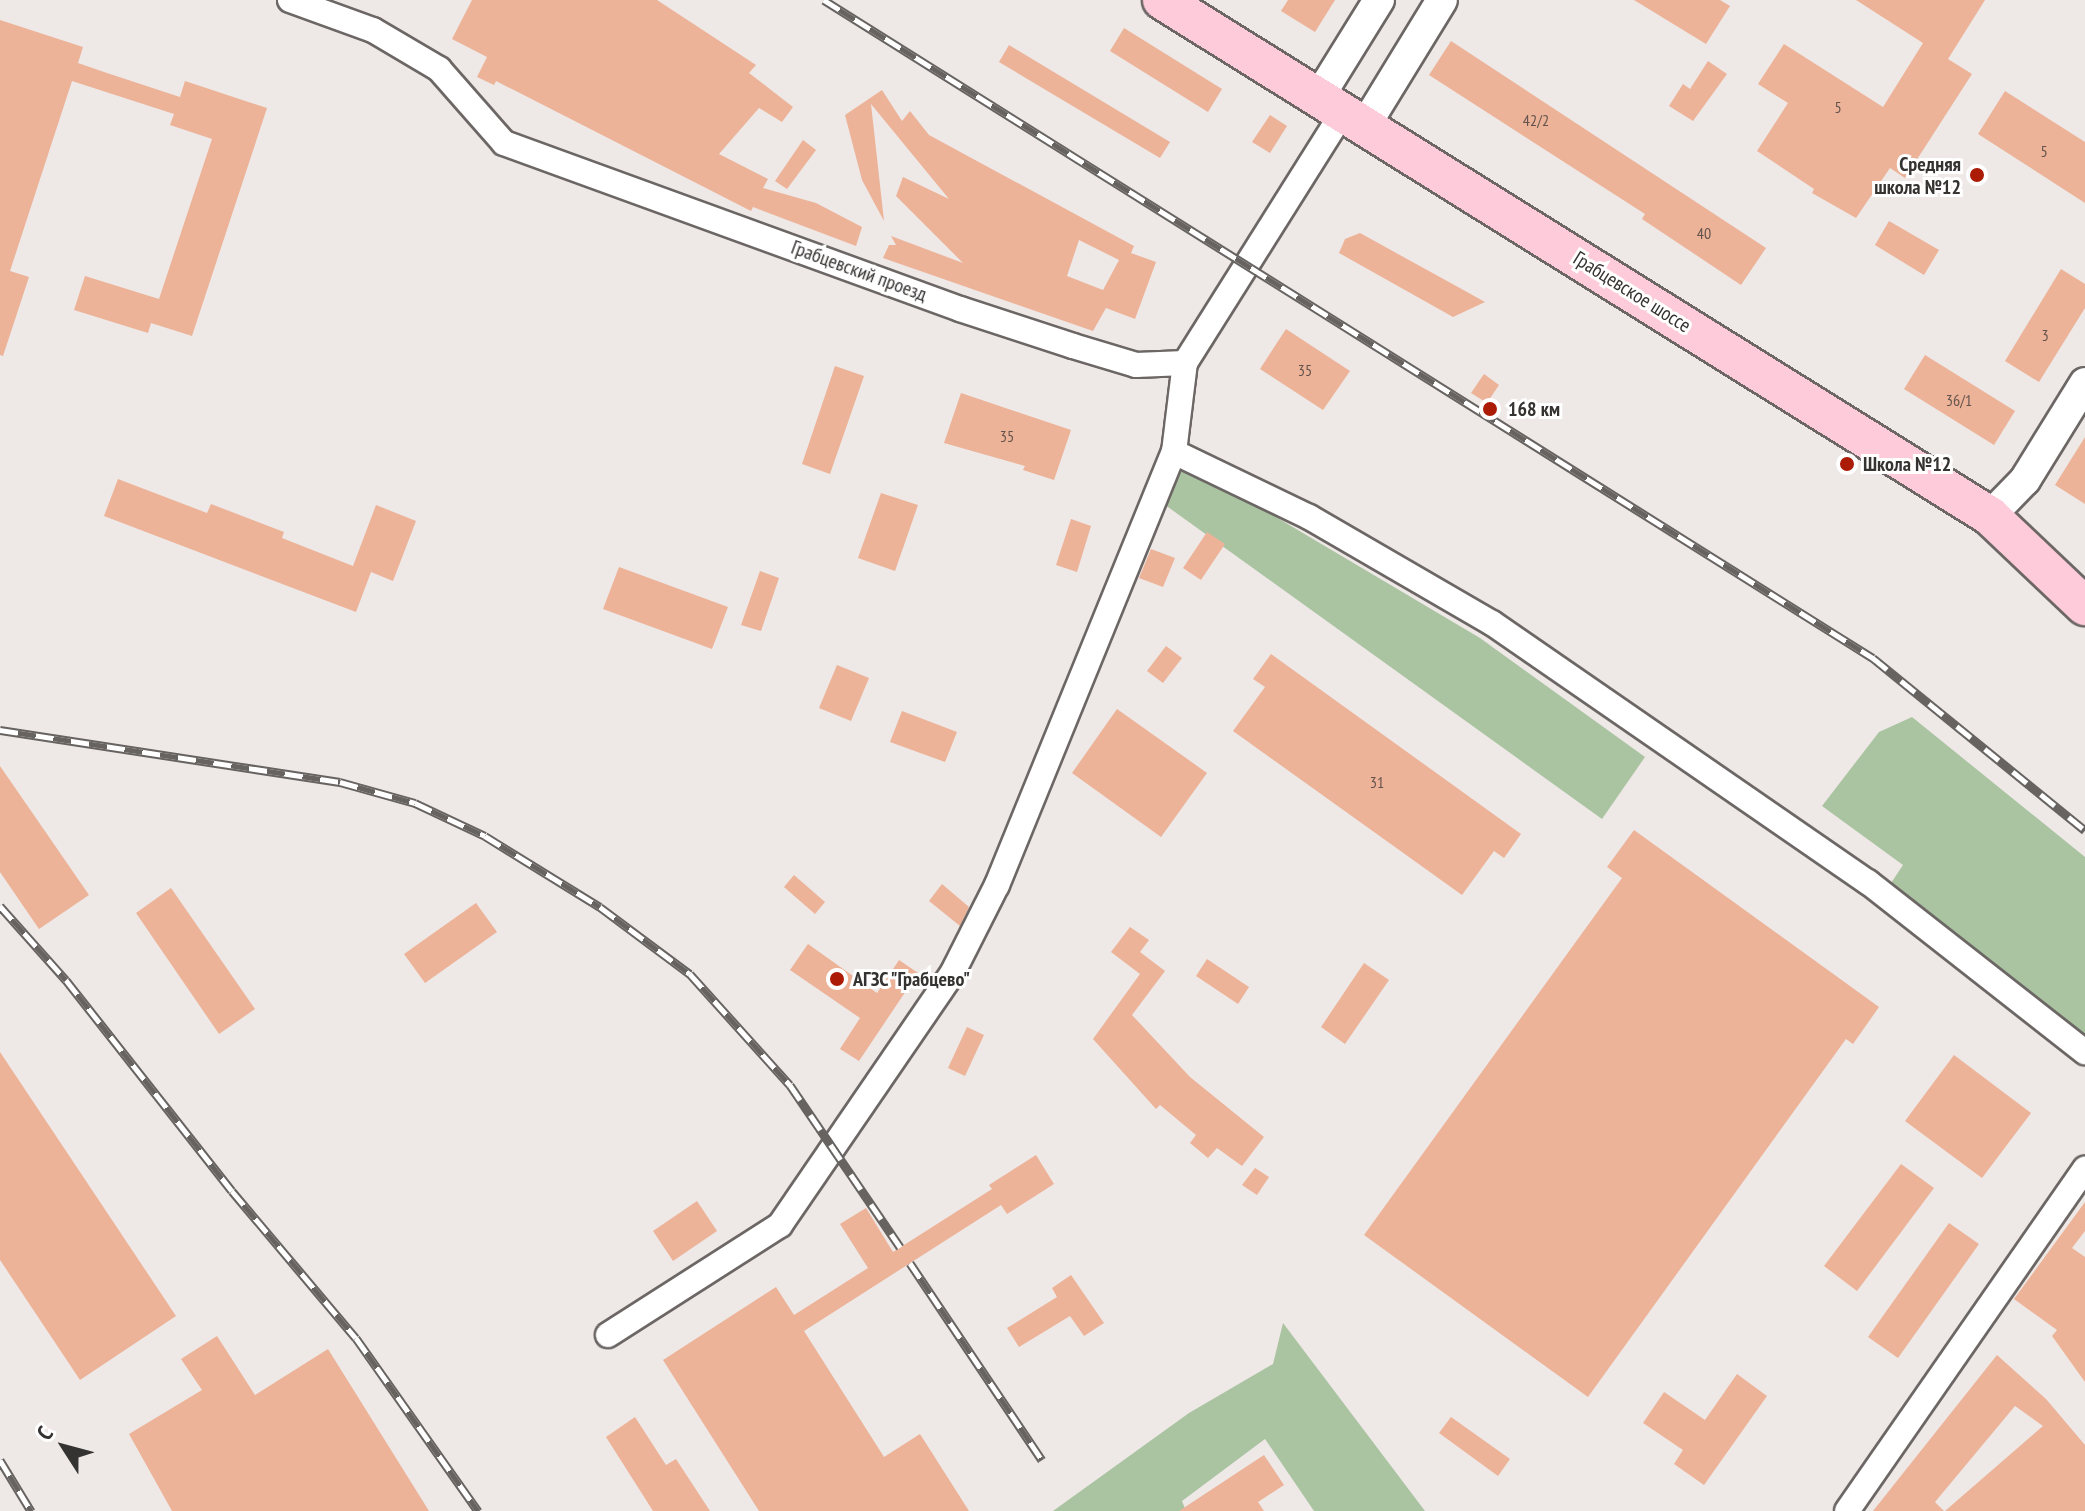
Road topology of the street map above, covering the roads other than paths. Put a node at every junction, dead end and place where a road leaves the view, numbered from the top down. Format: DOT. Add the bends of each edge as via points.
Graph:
graph roads {
  1 [pos="290,0"];
  2 [pos="1162,0"];
  3 [pos="1379,0"];
  4 [pos="1442,0"];
  5 [pos="1343,110"];
  6 [pos="1185,363"];
  7 [pos="2085,383"];
  8 [pos="1174,452"];
  9 [pos="1990,516"];
  10 [pos="2085,606"];
  11 [pos="2085,1052"];
  12 [pos="2085,1169"];
  13 [pos="608,1335"];
  14 [pos="1847,1511"];
  1 -- 6 [label="street, Грабцевский проезд" via="373,30 439,69 504,143 1073,346 1136,365"];
  2 -- 5 [label="main road, Грабцевское шоссе"];
  3 -- 5 [label="street"];
  4 -- 5 [label="street"];
  5 -- 6 [label="street"];
  5 -- 9 [label="main road, Грабцевское шоссе"];
  6 -- 8 [label="street"];
  7 -- 9 [label="street" via="2025,480"];
  8 -- 11 [label="street" via="1309,517 1492,623 1868,882"];
  8 -- 13 [label="street" via="997,885 953,972 780,1225"];
  9 -- 10 [label="main road, Грабцевское шоссе"];
  12 -- 14 [label="street"];
}
